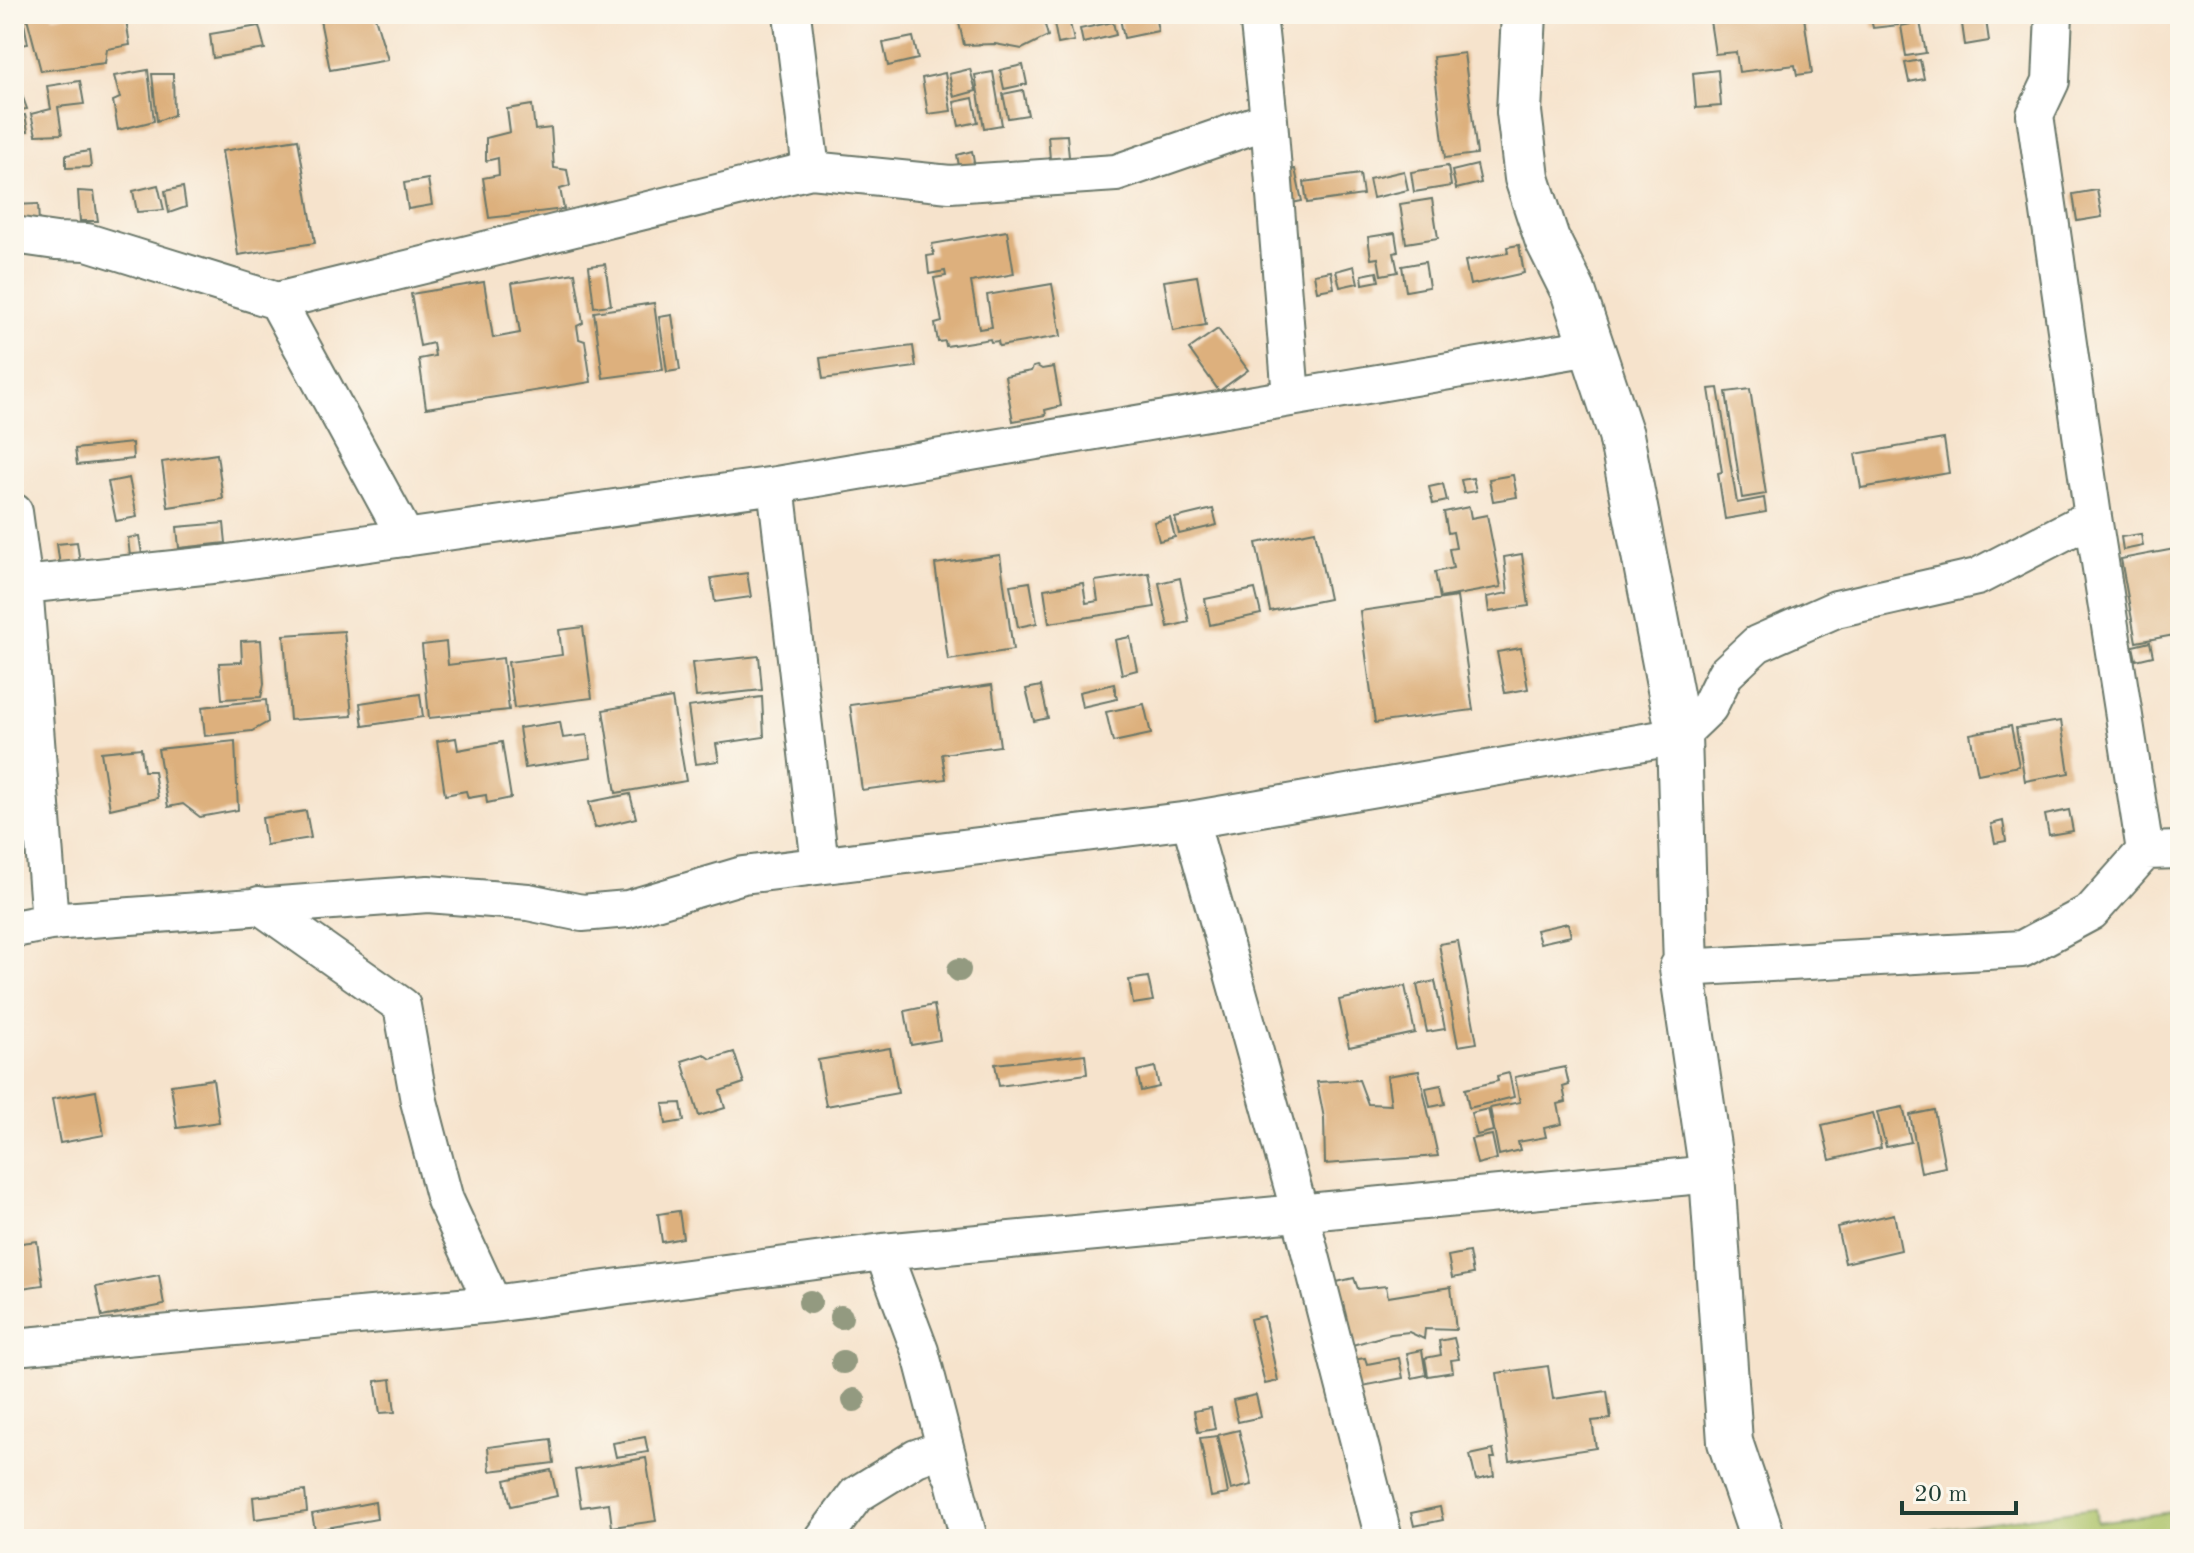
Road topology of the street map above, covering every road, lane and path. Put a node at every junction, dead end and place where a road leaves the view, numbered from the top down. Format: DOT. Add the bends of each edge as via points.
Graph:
graph roads {
  1 [pos="792,14"];
  2 [pos="1258,14"];
  3 [pos="1524,14"];
  4 [pos="2054,14"];
  5 [pos="1269,120"];
  6 [pos="811,170"];
  7 [pos="14,235"];
  8 [pos="277,301"];
  9 [pos="1591,347"];
  10 [pos="1291,397"];
  11 [pos="776,485"];
  12 [pos="14,512"];
  13 [pos="2093,517"];
  14 [pos="406,538"];
  15 [pos="19,586"];
  16 [pos="1679,736"];
  17 [pos="1190,820"];
  18 [pos="2163,851"];
  19 [pos="820,865"];
  20 [pos="259,905"];
  21 [pos="50,922"];
  22 [pos="14,929"];
  23 [pos="1682,968"];
  24 [pos="1712,1174"];
  25 [pos="1300,1213"];
  26 [pos="883,1252"];
  27 [pos="493,1304"];
  28 [pos="14,1347"];
  29 [pos="823,1539"];
  30 [pos="1384,1539"];
  31 [pos="1763,1539"];
  1 -- 6 [label="street"];
  2 -- 5 [label="street"];
  3 -- 9 [label="street" via="1519,112 1527,178"];
  4 -- 13 [label="street" via="2051,81 2035,115"];
  5 -- 6 [label="street" via="1116,173 950,184"];
  5 -- 10 [label="street"];
  6 -- 8 [label="street"];
  7 -- 8 [label="street" via="87,242"];
  8 -- 14 [label="street"];
  9 -- 10 [label="street"];
  9 -- 16 [label="street" via="1621,435"];
  10 -- 11 [label="street"];
  11 -- 14 [label="street"];
  11 -- 19 [label="street"];
  12 -- 15 [label="street"];
  13 -- 16 [label="street" via="1977,577 1836,609 1757,644 1725,674 1709,707"];
  13 -- 18 [label="street"];
  14 -- 15 [label="street"];
  15 -- 21 [label="street"];
  16 -- 17 [label="street"];
  16 -- 23 [label="street" via="1686,967"];
  17 -- 19 [label="street"];
  17 -- 25 [label="street"];
  18 -- 23 [label="street" via="2091,912 2022,949"];
  19 -- 20 [label="street" via="743,875 628,909 582,913 528,902 428,894"];
  20 -- 21 [label="street"];
  20 -- 27 [label="street" via="402,1006 445,1200"];
  21 -- 22 [label="street"];
  23 -- 24 [label="street"];
  24 -- 25 [label="street"];
  24 -- 31 [label="street" via="1730,1442"];
  25 -- 26 [label="street"];
  25 -- 30 [label="street"];
  26 -- 27 [label="street"];
  26 -- 29 [label="street" via="920,1351 969,1539 944,1448 916,1458 856,1495"];
  27 -- 28 [label="street"];
}
